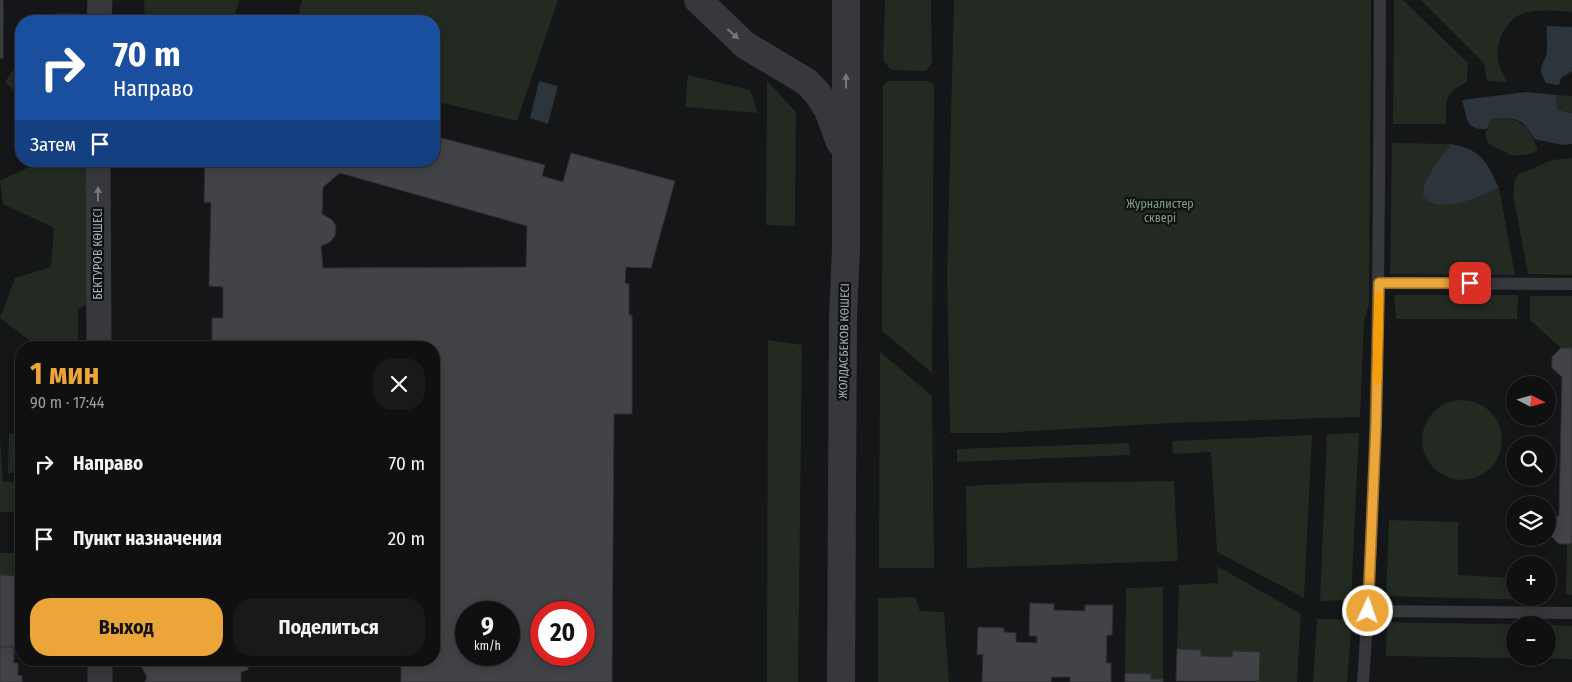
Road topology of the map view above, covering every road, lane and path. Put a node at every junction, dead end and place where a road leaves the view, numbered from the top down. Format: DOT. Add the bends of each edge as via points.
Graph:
graph roads {
  1 [pos="100,0"];
  2 [pos="698,0"];
  3 [pos="846,0"];
  4 [pos="1380,0"];
  5 [pos="99,15"];
  6 [pos="846,165"];
  7 [pos="98,167"];
  8 [pos="1379,283"];
  9 [pos="1572,284"];
  10 [pos="99,341"];
  11 [pos="1368,611"];
  12 [pos="1572,613"];
  13 [pos="100,666"];
  14 [pos="100,682"];
  15 [pos="841,682"];
  16 [pos="1363,682"];
  1 -- 5 [label="street"];
  2 -- 6 [label="street, one-way" via="746,45 807,82 818,94 836,127"];
  6 -- 3 [label="street, ЖОЛДАСБЕКОВ КӨШЕСІ, one-way"];
  4 -- 8 [label="lane"];
  6 -- 15 [label="street, ЖОЛДАСБЕКОВ КӨШЕСІ"];
  10 -- 7 [label="street, БЕКТУРОВ КӨШЕСІ, one-way"];
  8 -- 9 [label="lane"];
  8 -- 11 [label="lane"];
  11 -- 12 [label="lane"];
  11 -- 16 [label="lane"];
  13 -- 14 [label="street"];
}
